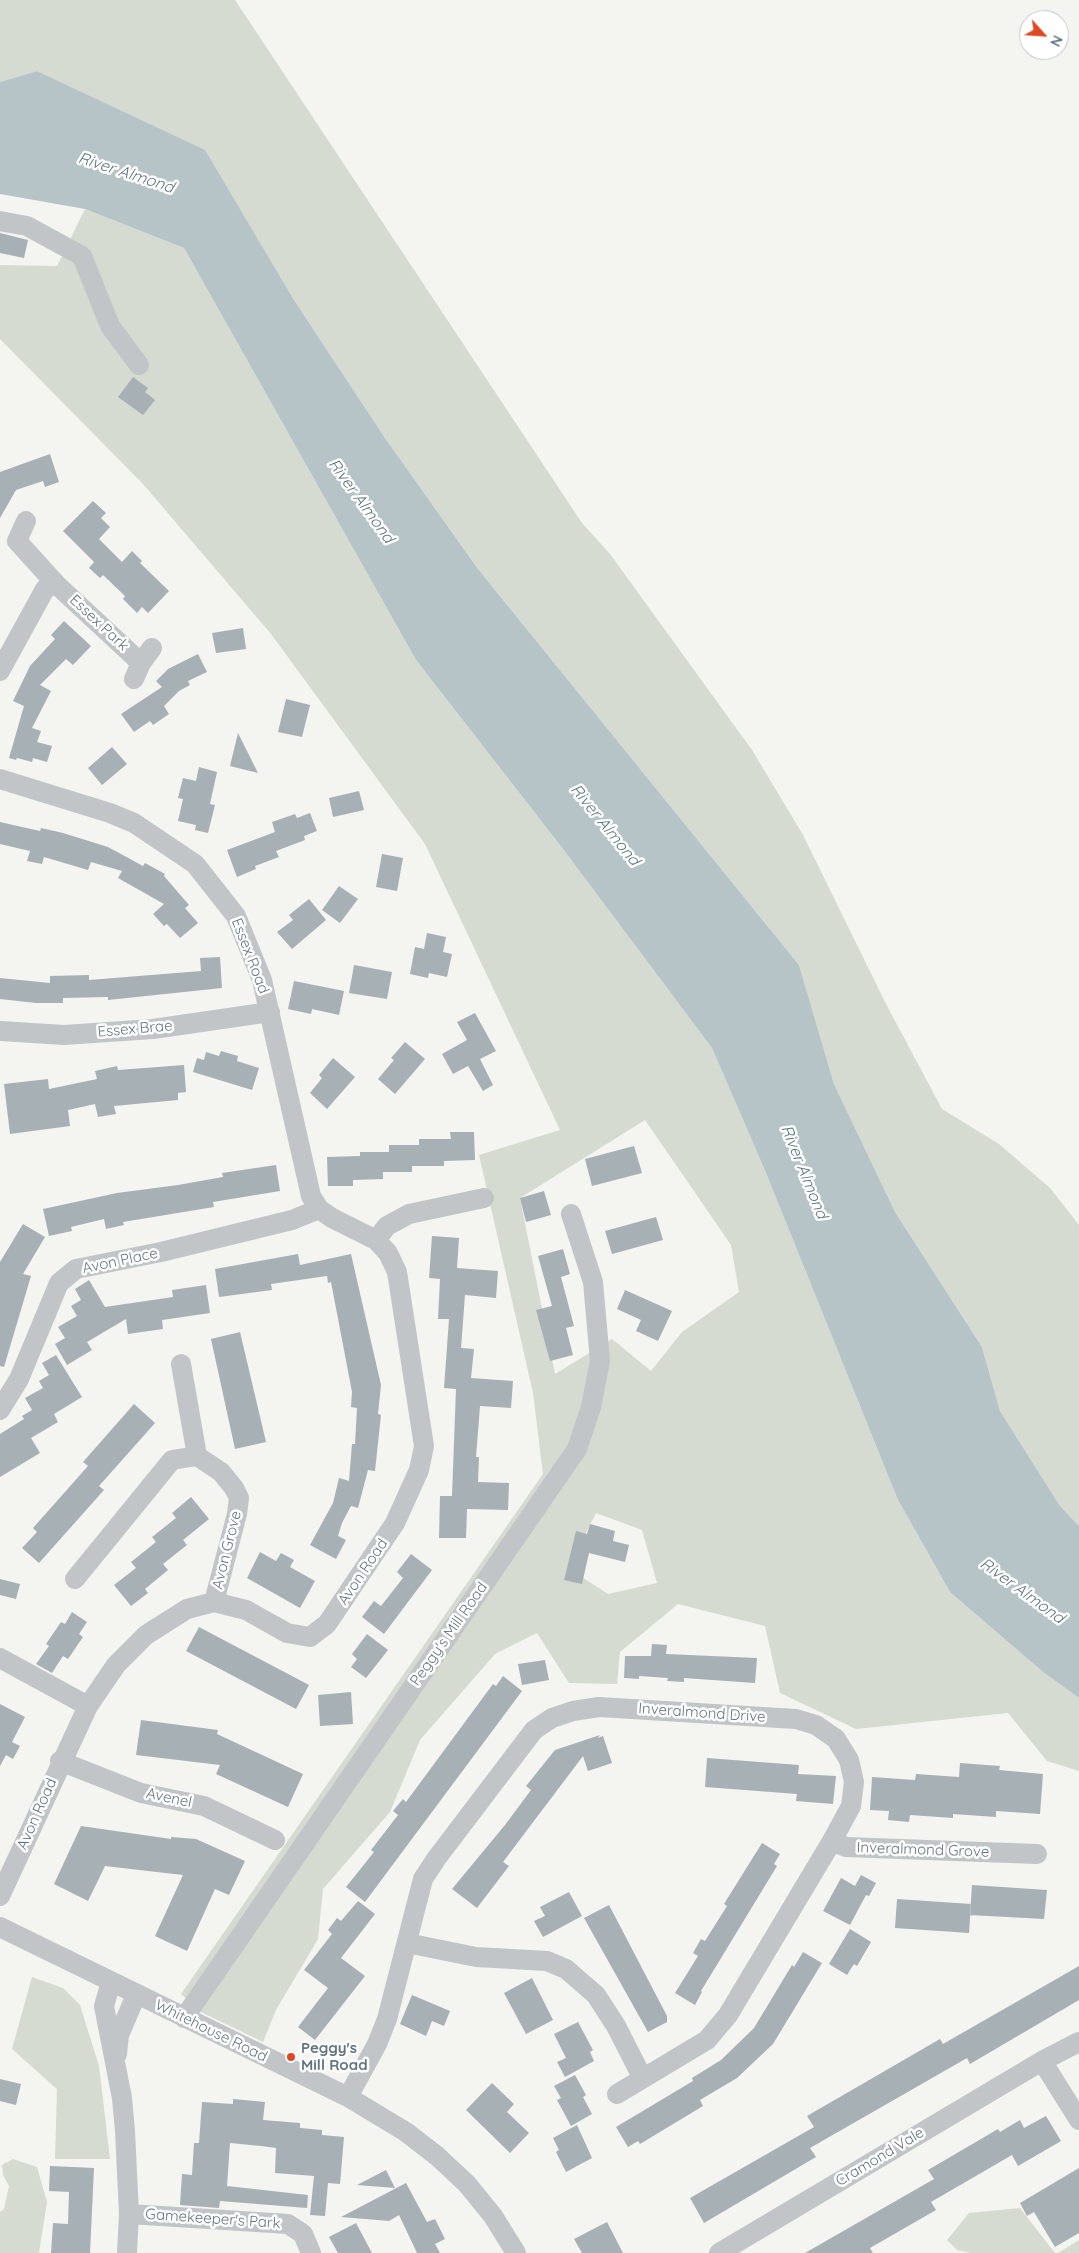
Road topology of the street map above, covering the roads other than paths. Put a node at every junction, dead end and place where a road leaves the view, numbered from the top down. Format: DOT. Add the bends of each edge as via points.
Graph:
graph roads {
  1 [pos="0,220"];
  2 [pos="140,365"];
  3 [pos="26,521"];
  4 [pos="56,584"];
  5 [pos="143,663"];
  6 [pos="0,670"];
  7 [pos="0,779"];
  8 [pos="270,1012"];
  9 [pos="0,1031"];
  10 [pos="484,1198"];
  11 [pos="319,1209"];
  12 [pos="571,1214"];
  13 [pos="376,1240"];
  14 [pos="180,1371"];
  15 [pos="0,1410"];
  16 [pos="197,1456"];
  17 [pos="84,1574"];
  18 [pos="214,1602"];
  19 [pos="0,1658"];
  20 [pos="88,1706"];
  21 [pos="60,1761"];
  22 [pos="275,1840"];
  23 [pos="832,1841"];
  24 [pos="1037,1854"];
  25 [pos="0,1896"];
  26 [pos="0,1926"];
  27 [pos="407,1943"];
  28 [pos="111,1982"];
  29 [pos="136,1995"];
  30 [pos="184,2018"];
  31 [pos="1079,2042"];
  32 [pos="1042,2061"];
  33 [pos="116,2069"];
  34 [pos="642,2077"];
  35 [pos="617,2094"];
  36 [pos="348,2097"];
  37 [pos="1079,2120"];
  38 [pos="129,2214"];
  39 [pos="127,2253"];
  40 [pos="311,2253"];
  41 [pos="516,2253"];
  42 [pos="718,2253"];
  1 -- 2 [label="street" via="27,226 82,256 110,326"];
  3 -- 4 [label="street, Essex Park" via="17,541"];
  4 -- 5 [label="street, Essex Park"];
  4 -- 6 [label="street, Essex Park" via="45,589"];
  7 -- 8 [label="street, Essex Road" via="134,823 195,864 236,916 262,980"];
  8 -- 9 [label="street, Essex Brae" via="153,1029 64,1035"];
  8 -- 11 [label="street, Essex Road" via="311,1196"];
  10 -- 13 [label="street" via="409,1214 387,1226"];
  11 -- 13 [label="street, Avon Road"];
  11 -- 15 [label="street, Avon Place" via="292,1220 76,1269 59,1283 19,1379"];
  12 -- 30 [label="street, Peggy's Mill Road" via="593,1282 600,1361 591,1407 576,1449"];
  13 -- 18 [label="street, Avon Road" via="388,1253 397,1272 424,1446 410,1496 395,1524 327,1624 310,1637 287,1633 246,1610"];
  14 -- 16 [label="street"];
  16 -- 17 [label="street" via="172,1460"];
  16 -- 18 [label="street, Avon Grove" via="221,1472 239,1498"];
  18 -- 20 [label="street, Avon Road" via="187,1609 146,1635 116,1664"];
  19 -- 20 [label="street"];
  20 -- 21 [label="street, Avon Road"];
  21 -- 22 [label="street, Avenel" via="141,1793 204,1806"];
  21 -- 25 [label="street, Avon Road"];
  23 -- 24 [label="street, Inveralmond Grove" via="846,1847 1017,1847"];
  23 -- 27 [label="street, Inveralmond Drive" via="851,1806 854,1782 849,1760 836,1739 816,1725 796,1719 678,1711 599,1707 573,1710 534,1730 436,1859 423,1879"];
  23 -- 34 [label="street, Inveralmond Drive" via="728,2015 707,2040"];
  26 -- 28 [label="street, Whitehouse Road"];
  27 -- 34 [label="street" via="476,1957 547,1961 566,1969 596,1995"];
  27 -- 36 [label="street, Inveralmond Drive" via="387,2019"];
  28 -- 29 [label="street, Whitehouse Road"];
  28 -- 33 [label="street" via="104,2006"];
  29 -- 30 [label="street, Whitehouse Road"];
  29 -- 33 [label="street" via="119,2035"];
  30 -- 36 [label="street, Whitehouse Road"];
  31 -- 32 [label="street, Cramond Vale"];
  32 -- 37 [label="street"];
  32 -- 42 [label="street, Cramond Vale"];
  33 -- 38 [label="street" via="125,2131"];
  34 -- 35 [label="street, Inveralmond Drive"];
  36 -- 41 [label="street, Whitehouse Road" via="406,2132 437,2156 467,2184 493,2216"];
  38 -- 39 [label="street"];
  38 -- 40 [label="street, Gamekeeper's Park" via="288,2224 303,2234"];
}
